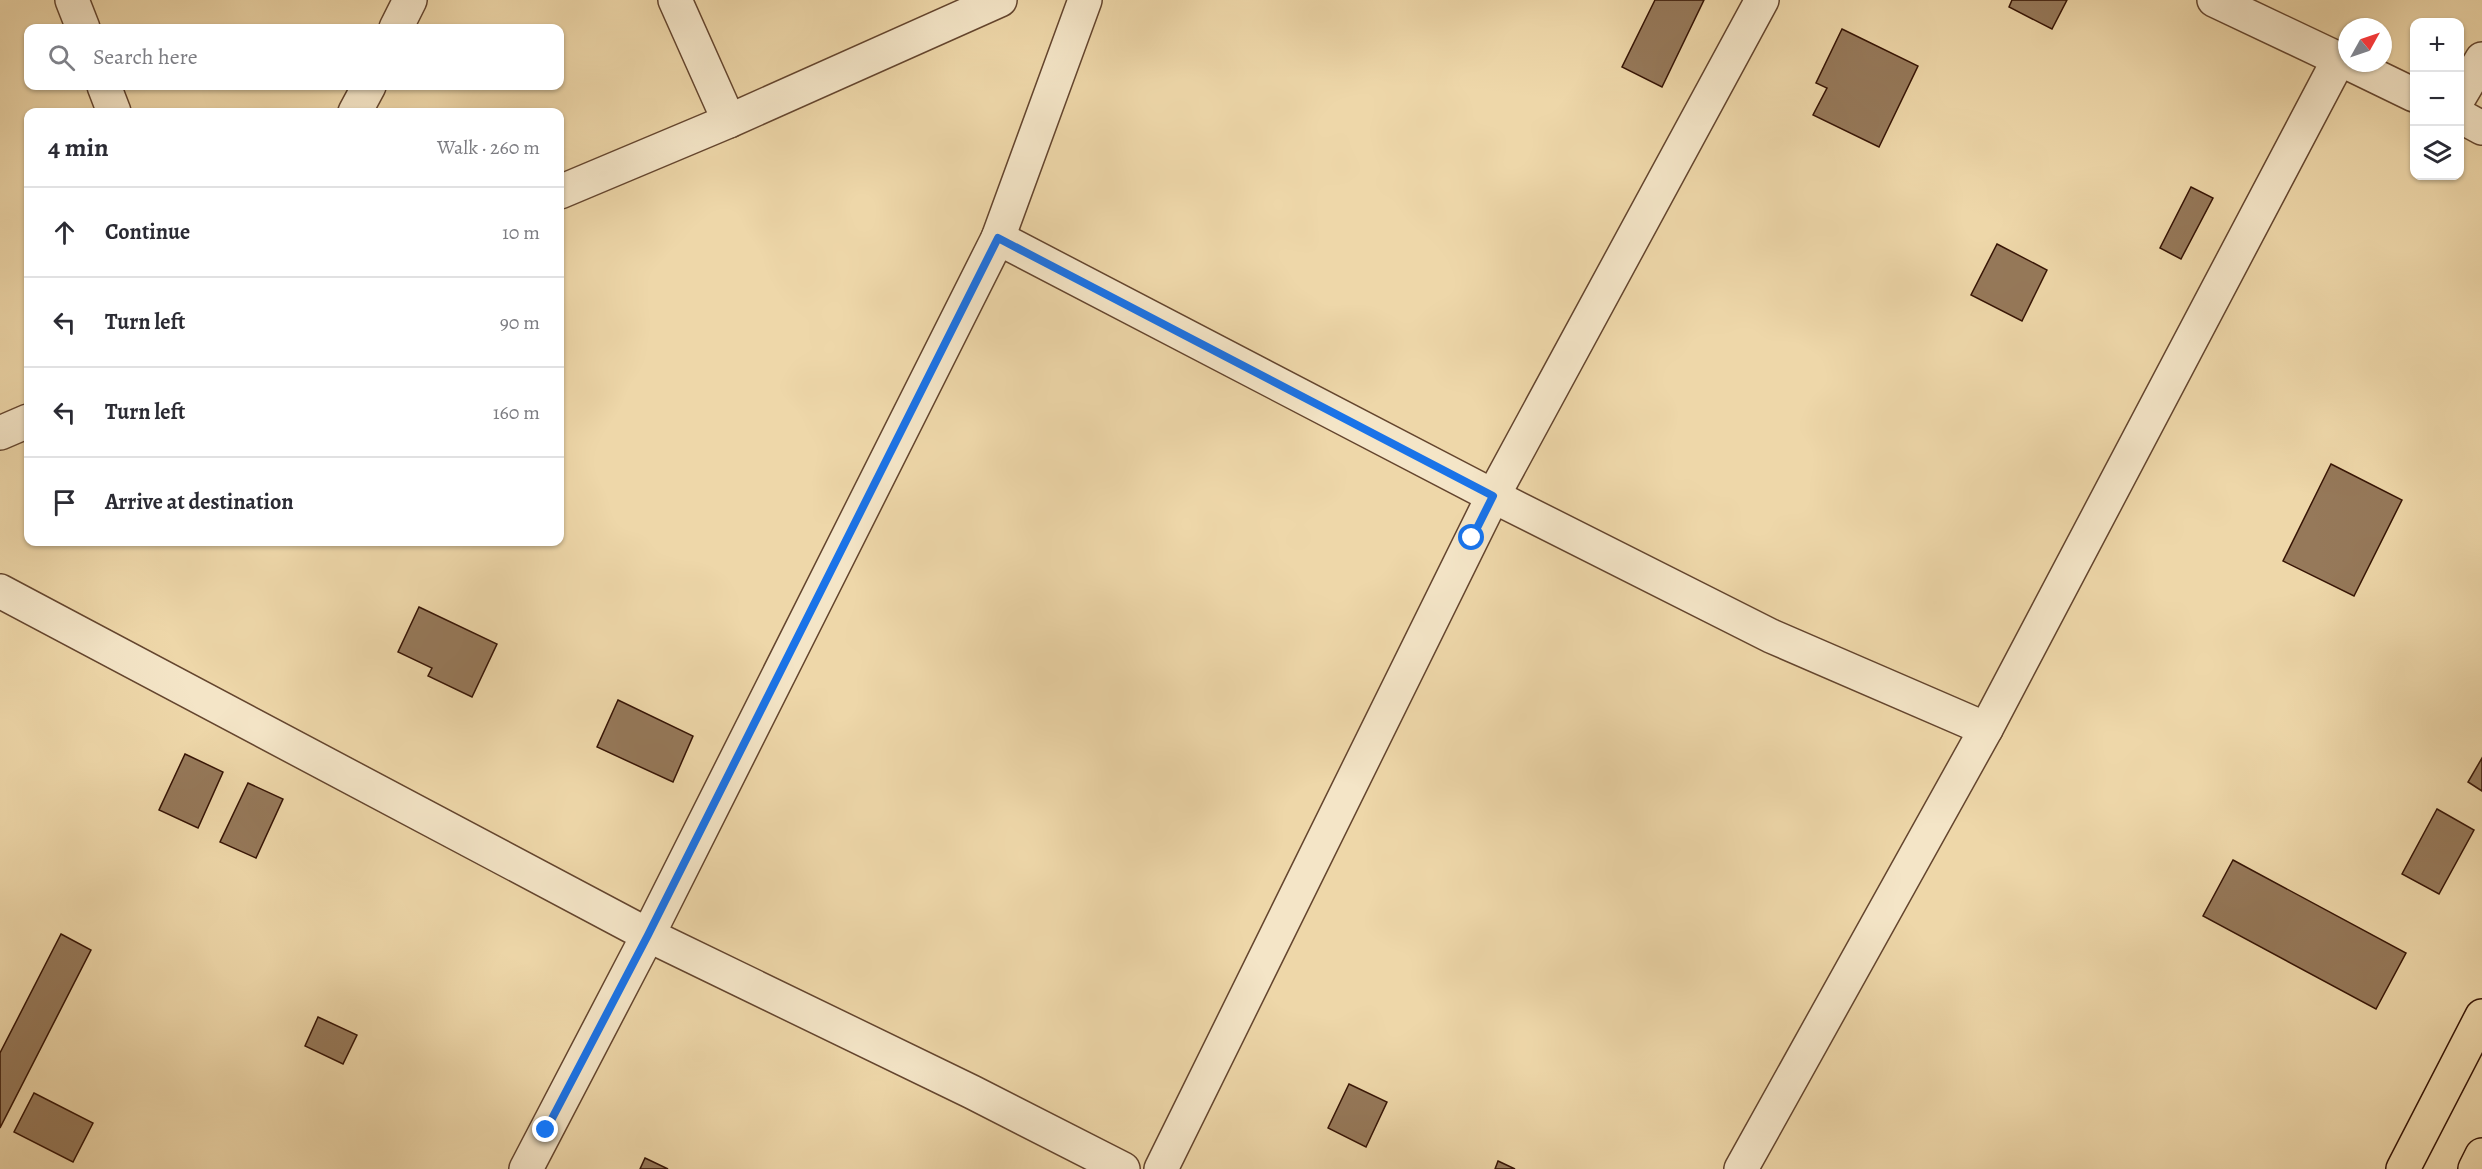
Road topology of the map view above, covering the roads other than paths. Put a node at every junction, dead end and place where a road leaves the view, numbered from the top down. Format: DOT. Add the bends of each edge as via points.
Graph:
graph roads {
  1 [pos="72,0"];
  2 [pos="410,0"];
  3 [pos="675,0"];
  4 [pos="1000,0"];
  5 [pos="1085,0"];
  6 [pos="1762,0"];
  7 [pos="2214,0"];
  8 [pos="81,24"];
  9 [pos="398,24"];
  10 [pos="2338,59"];
  11 [pos="2482,59"];
  12 [pos="2340,72"];
  13 [pos="2366,72"];
  14 [pos="2464,89"];
  15 [pos="106,90"];
  16 [pos="367,90"];
  17 [pos="2410,93"];
  18 [pos="112,108"];
  19 [pos="357,108"];
  20 [pos="2464,118"];
  21 [pos="729,121"];
  22 [pos="2482,128"];
  23 [pos="564,190"];
  24 [pos="998,238"];
  25 [pos="24,423"];
  26 [pos="0,433"];
  27 [pos="1493,496"];
  28 [pos="0,591"];
  29 [pos="1986,729"];
  30 [pos="648,935"];
  31 [pos="2482,1016"];
  32 [pos="2482,1155"];
  33 [pos="526,1169"];
  34 [pos="1123,1169"];
  35 [pos="1161,1169"];
  36 [pos="1741,1169"];
  37 [pos="2403,1169"];
  38 [pos="2475,1169"];
  1 -- 8 [label="street"];
  2 -- 9 [label="street"];
  3 -- 21 [label="street"];
  4 -- 21 [label="street"];
  5 -- 24 [label="street"];
  6 -- 27 [label="street"];
  7 -- 10 [label="street"];
  11 -- 14 [label="street"];
  12 -- 29 [label="street"];
  13 -- 17 [label="street"];
  15 -- 18 [label="street"];
  16 -- 19 [label="street"];
  20 -- 22 [label="street"];
  21 -- 23 [label="street"];
  24 -- 27 [label="street"];
  24 -- 30 [label="street"];
  25 -- 26 [label="street"];
  27 -- 29 [label="street" via="1771,636"];
  27 -- 35 [label="street"];
  28 -- 30 [label="street"];
  29 -- 36 [label="street"];
  30 -- 33 [label="street"];
  30 -- 34 [label="street"];
  31 -- 37 [label="highway"];
  32 -- 38 [label="highway"];
}
